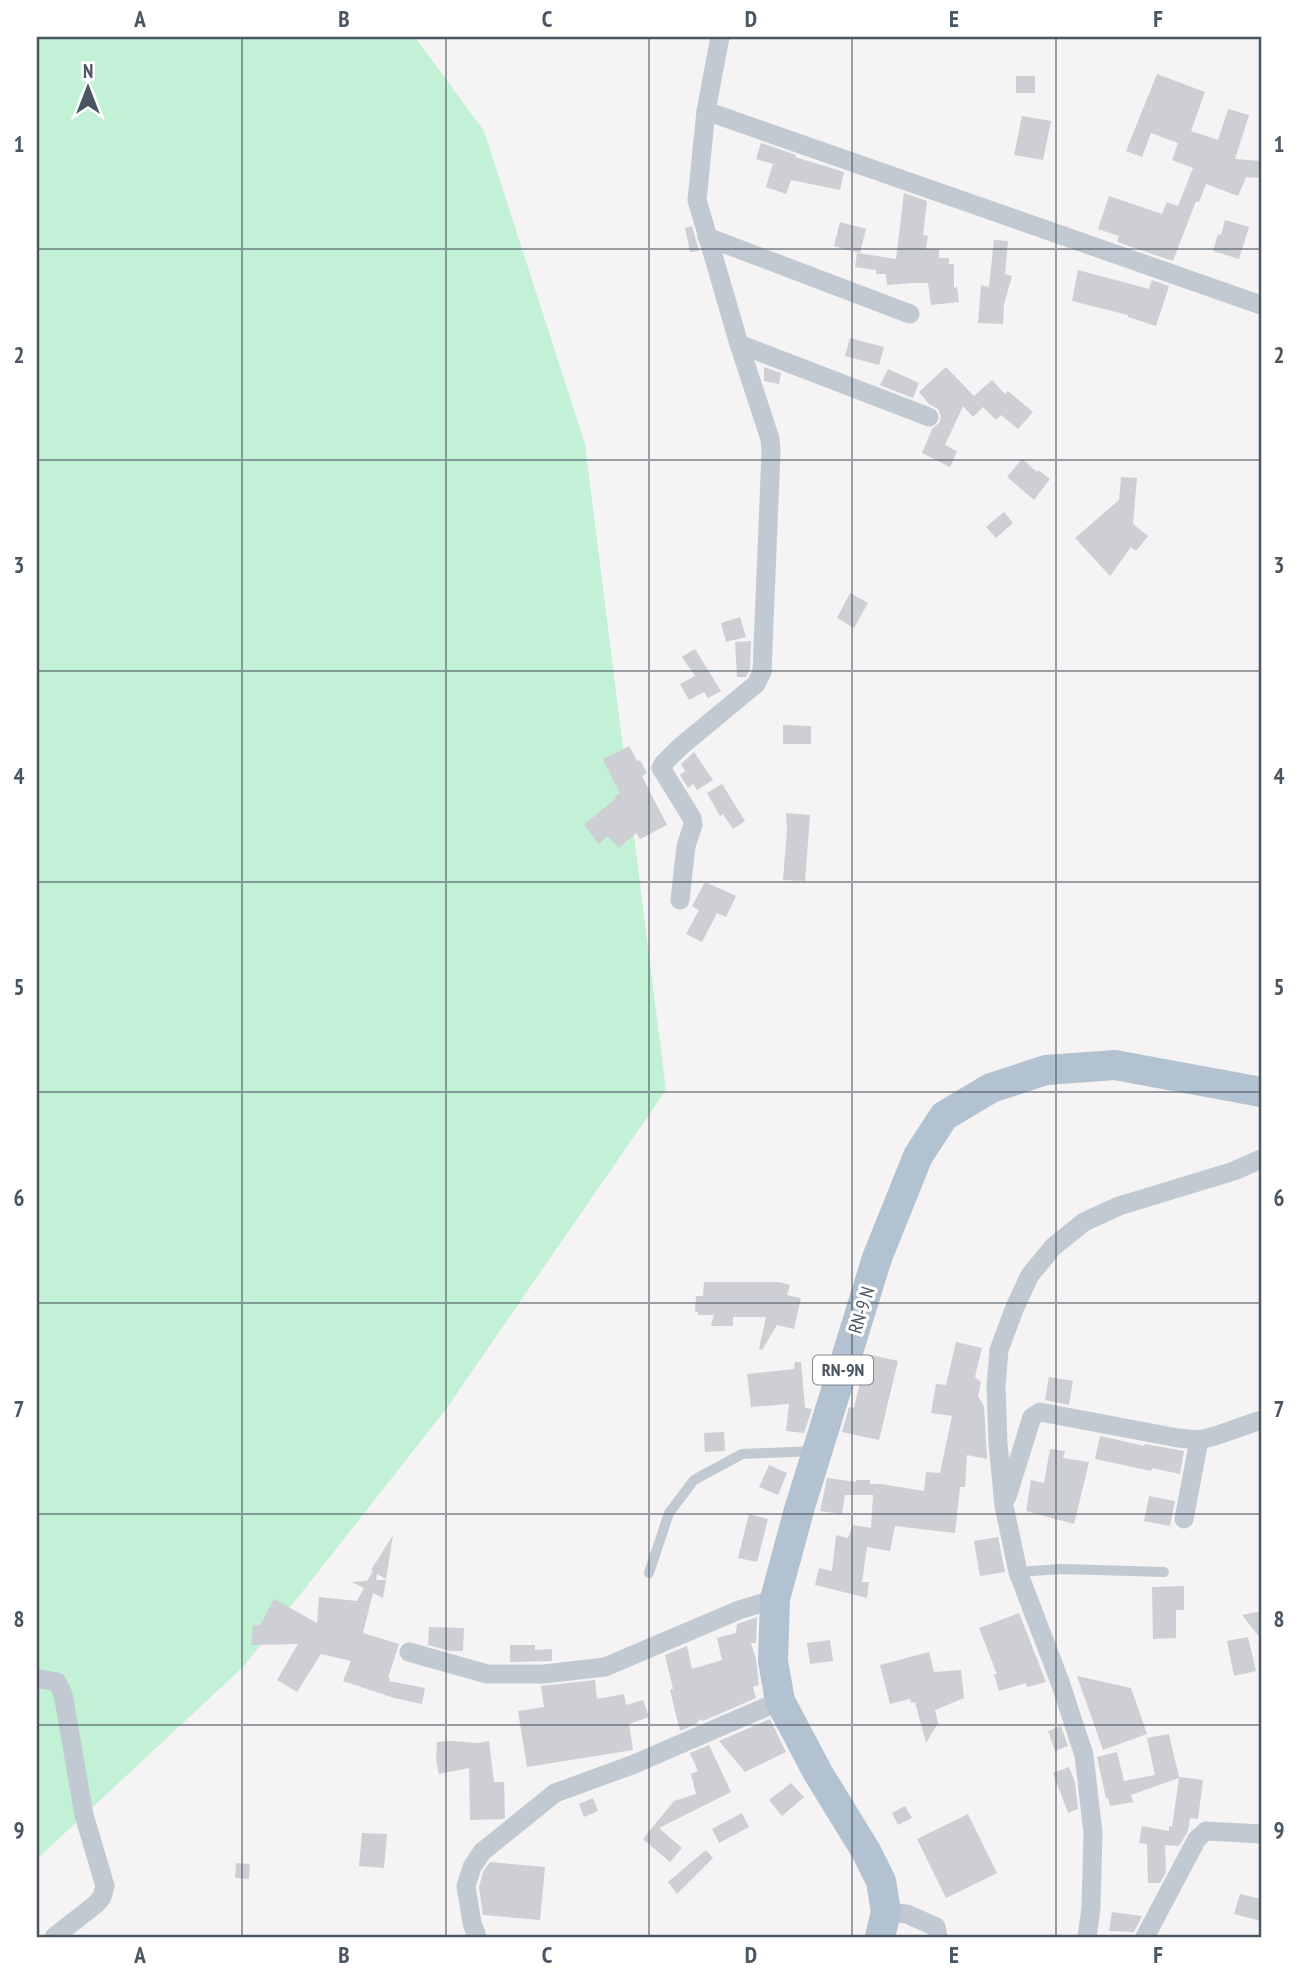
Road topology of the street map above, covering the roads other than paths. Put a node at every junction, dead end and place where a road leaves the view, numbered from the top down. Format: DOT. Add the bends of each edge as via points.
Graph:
graph roads {
  1 [pos="720,37"];
  2 [pos="706,111"];
  3 [pos="707,237"];
  4 [pos="1261,305"];
  5 [pos="910,314"];
  6 [pos="739,344"];
  7 [pos="929,416"];
  8 [pos="680,900"];
  9 [pos="1261,1092"];
  10 [pos="1261,1158"];
  11 [pos="1261,1420"];
  12 [pos="1199,1440"];
  13 [pos="819,1451"];
  14 [pos="1004,1506"];
  15 [pos="1184,1519"];
  16 [pos="1018,1572"];
  17 [pos="1164,1572"];
  18 [pos="649,1573"];
  19 [pos="775,1599"];
  20 [pos="409,1652"];
  21 [pos="37,1680"];
  22 [pos="780,1700"];
  23 [pos="1261,1834"];
  24 [pos="883,1925"];
  25 [pos="54,1937"];
  26 [pos="477,1937"];
  27 [pos="938,1937"];
  28 [pos="1087,1937"];
  29 [pos="1145,1937"];
  1 -- 2 [label="street"];
  2 -- 3 [label="street" via="697,200"];
  2 -- 4 [label="street"];
  3 -- 5 [label="street"];
  3 -- 6 [label="street"];
  6 -- 7 [label="street"];
  6 -- 8 [label="street" via="771,452 762,672 756,684 661,768 692,818"];
  9 -- 13 [label="main road, RN-9 N / RN-9N" via="1115,1065 1046,1070 991,1088 944,1116 918,1156 877,1258"];
  10 -- 14 [label="street" via="1084,1222 1030,1275 999,1350 996,1387"];
  11 -- 12 [label="street"];
  12 -- 14 [label="street" via="1040,1412 1032,1417"];
  12 -- 15 [label="street"];
  13 -- 18 [label="lane" via="742,1454 694,1479 669,1513"];
  13 -- 19 [label="main road, RN-9 N / RN-9N"];
  14 -- 16 [label="street"];
  16 -- 17 [label="lane"];
  16 -- 28 [label="street" via="1084,1755 1093,1833"];
  19 -- 20 [label="street" via="605,1667 487,1675"];
  19 -- 22 [label="main road, RN-9 N / RN-9N" via="773,1661"];
  21 -- 25 [label="street" via="57,1682 63,1694 84,1815 105,1885 96,1904"];
  22 -- 24 [label="main road, RN-9 N / RN-9N" via="881,1881"];
  22 -- 26 [label="street" via="632,1765 555,1793 482,1852 472,1867 466,1886"];
  23 -- 29 [label="street" via="1206,1831 1197,1839"];
  24 -- 27 [label="street" via="906,1914 936,1927"];
}
